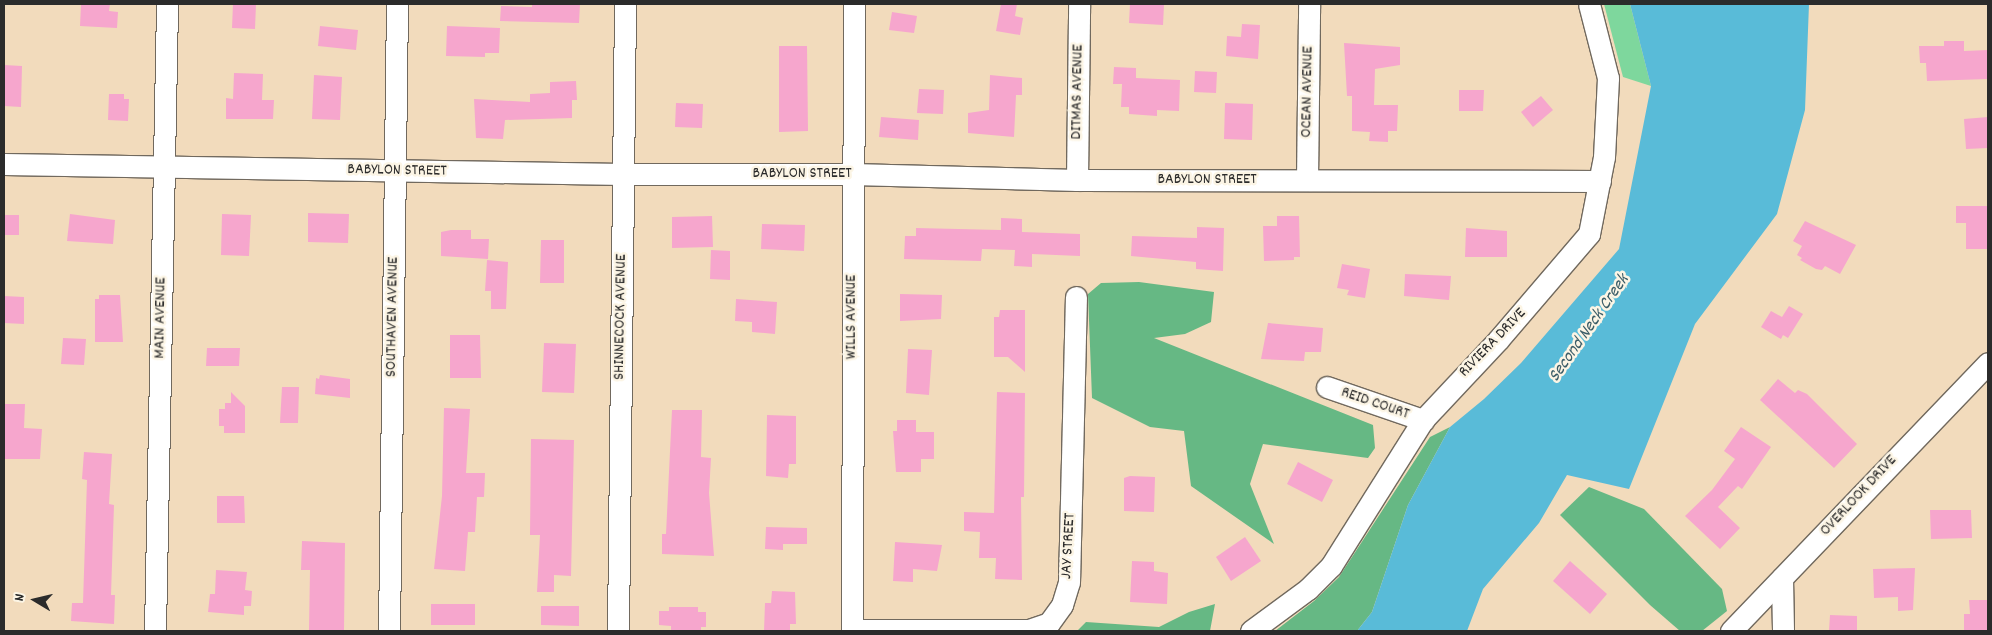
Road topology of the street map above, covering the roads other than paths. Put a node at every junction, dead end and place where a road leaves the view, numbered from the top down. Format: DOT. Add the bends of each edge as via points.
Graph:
graph roads {
  1 [pos="167,4"];
  2 [pos="397,4"];
  3 [pos="625,4"];
  4 [pos="854,4"];
  5 [pos="1078,4"];
  6 [pos="1309,4"];
  7 [pos="1589,4"];
  8 [pos="4,164"];
  9 [pos="164,167"];
  10 [pos="395,170"];
  11 [pos="623,174"];
  12 [pos="852,174"];
  13 [pos="1077,180"];
  14 [pos="1307,180"];
  15 [pos="1600,181"];
  16 [pos="1076,296"];
  17 [pos="1988,363"];
  18 [pos="1328,387"];
  19 [pos="1423,420"];
  20 [pos="1782,578"];
  21 [pos="155,631"];
  22 [pos="389,631"];
  23 [pos="618,631"];
  24 [pos="852,631"];
  25 [pos="1251,631"];
  26 [pos="1731,631"];
  27 [pos="1783,631"];
  1 -- 9 [label="street, MAIN AVENUE"];
  2 -- 10 [label="street, SOUTHAVEN AVENUE"];
  3 -- 11 [label="street, SHINNECOCK AVENUE"];
  4 -- 12 [label="street, WILLS AVENUE"];
  5 -- 13 [label="street, DITMAS AVENUE"];
  6 -- 14 [label="street, OCEAN AVENUE"];
  7 -- 15 [label="street, RIVIERA DRIVE" via="1608,78"];
  8 -- 9 [label="street, BABYLON STREET"];
  9 -- 10 [label="street, BABYLON STREET"];
  9 -- 21 [label="street, MAIN AVENUE"];
  10 -- 11 [label="street, BABYLON STREET"];
  10 -- 22 [label="street, SOUTHAVEN AVENUE"];
  11 -- 12 [label="street, BABYLON STREET"];
  11 -- 23 [label="street, SHINNECOCK AVENUE"];
  12 -- 13 [label="street, BABYLON STREET"];
  12 -- 24 [label="street, WILLS AVENUE"];
  13 -- 14 [label="street, BABYLON STREET"];
  14 -- 15 [label="street, BABYLON STREET"];
  15 -- 19 [label="street, RIVIERA DRIVE" via="1589,234"];
  16 -- 24 [label="street, JAY STREET" via="1069,582 1062,605 1048,623 1029,630"];
  17 -- 20 [label="street, OVERLOOK DRIVE"];
  18 -- 19 [label="street, REID COURT"];
  19 -- 25 [label="street, RIVIERA DRIVE" via="1331,566 1308,589"];
  20 -- 26 [label="street, OVERLOOK DRIVE"];
  20 -- 27 [label="street"];
}
